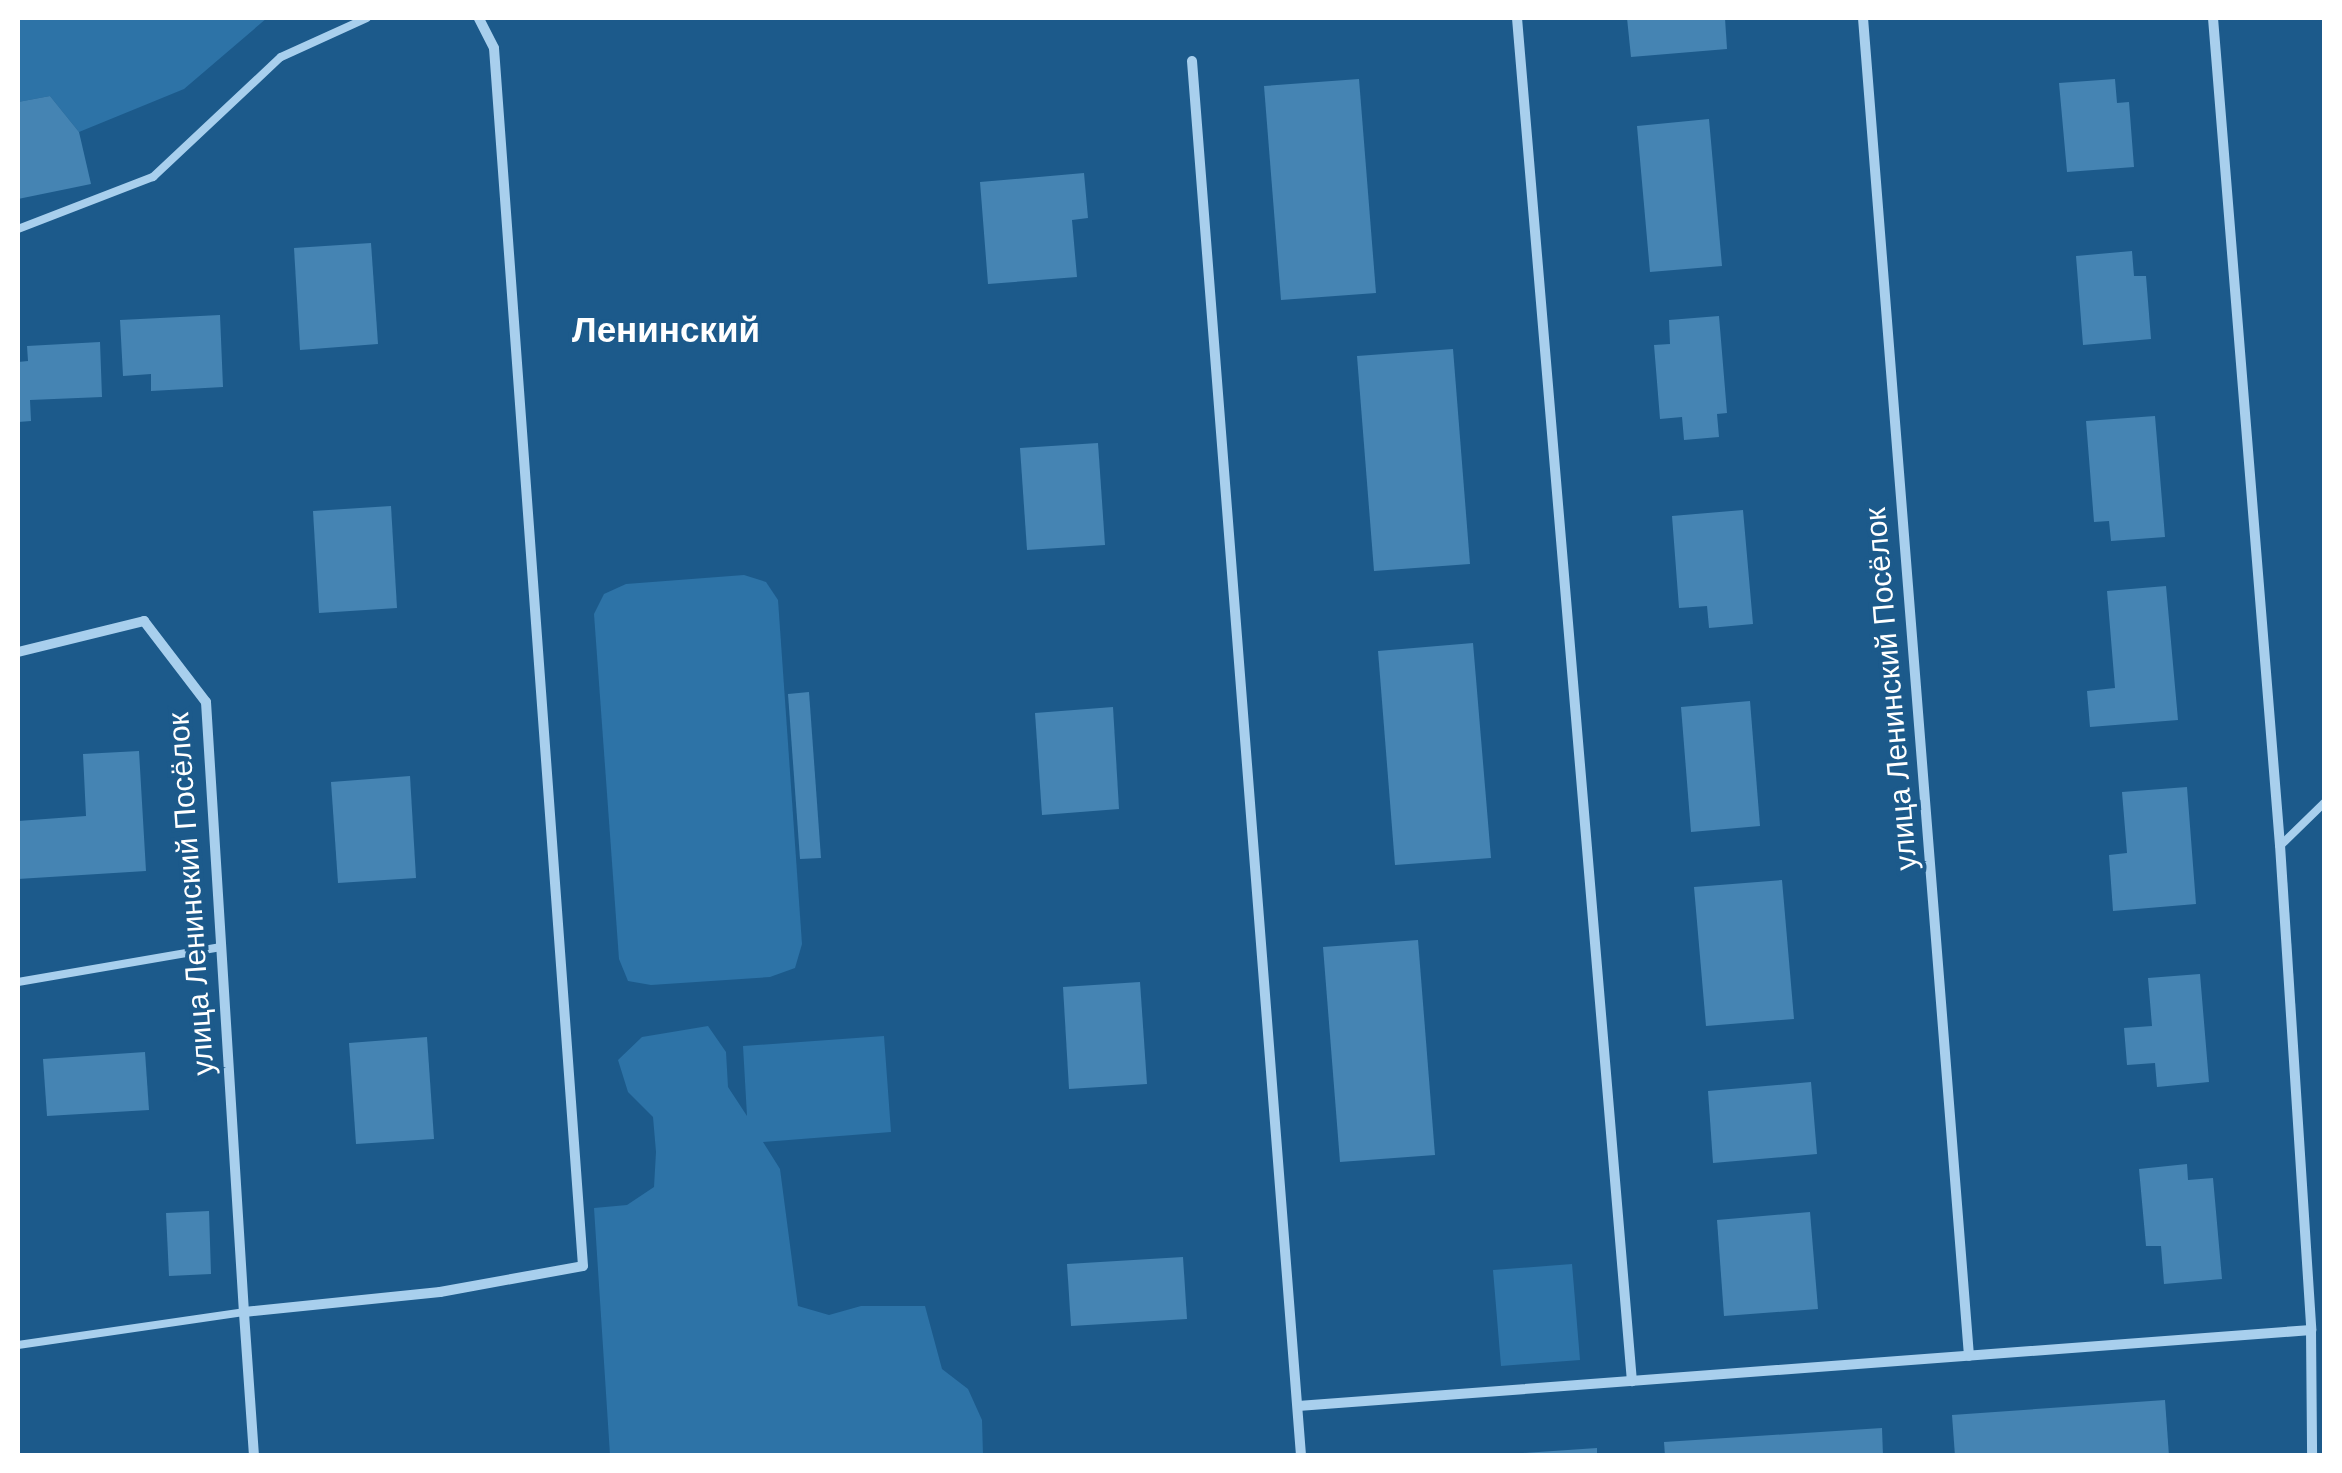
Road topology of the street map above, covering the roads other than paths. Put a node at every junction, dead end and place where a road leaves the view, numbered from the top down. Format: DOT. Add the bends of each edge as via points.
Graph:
graph roads {
  1 [pos="367,18"];
  2 [pos="480,18"];
  3 [pos="1517,18"];
  4 [pos="1863,18"];
  5 [pos="2213,18"];
  6 [pos="1192,62"];
  7 [pos="18,229"];
  8 [pos="18,652"];
  9 [pos="2324,803"];
  10 [pos="2280,845"];
  11 [pos="221,947"];
  12 [pos="18,982"];
  13 [pos="244,1312"];
  14 [pos="2312,1330"];
  15 [pos="18,1345"];
  16 [pos="1969,1356"];
  17 [pos="1632,1382"];
  18 [pos="1298,1406"];
  19 [pos="254,1456"];
  20 [pos="1301,1456"];
  21 [pos="2312,1456"];
  1 -- 7 [label="lane" via="281,57 153,177"];
  2 -- 13 [label="street" via="494,48 583,1266 440,1292"];
  3 -- 17 [label="street"];
  4 -- 16 [label="street, улица Ленинский Посёлок"];
  5 -- 10 [label="street"];
  6 -- 18 [label="street"];
  8 -- 11 [label="street, улица Ленинский Посёлок" via="144,621 206,702"];
  9 -- 10 [label="lane"];
  10 -- 14 [label="street"];
  11 -- 12 [label="lane"];
  11 -- 13 [label="street, улица Ленинский Посёлок"];
  13 -- 15 [label="lane"];
  13 -- 19 [label="street, улица Ленинский Посёлок"];
  14 -- 16 [label="street"];
  14 -- 21 [label="street"];
  16 -- 17 [label="street"];
  17 -- 18 [label="street"];
  18 -- 20 [label="street"];
}
